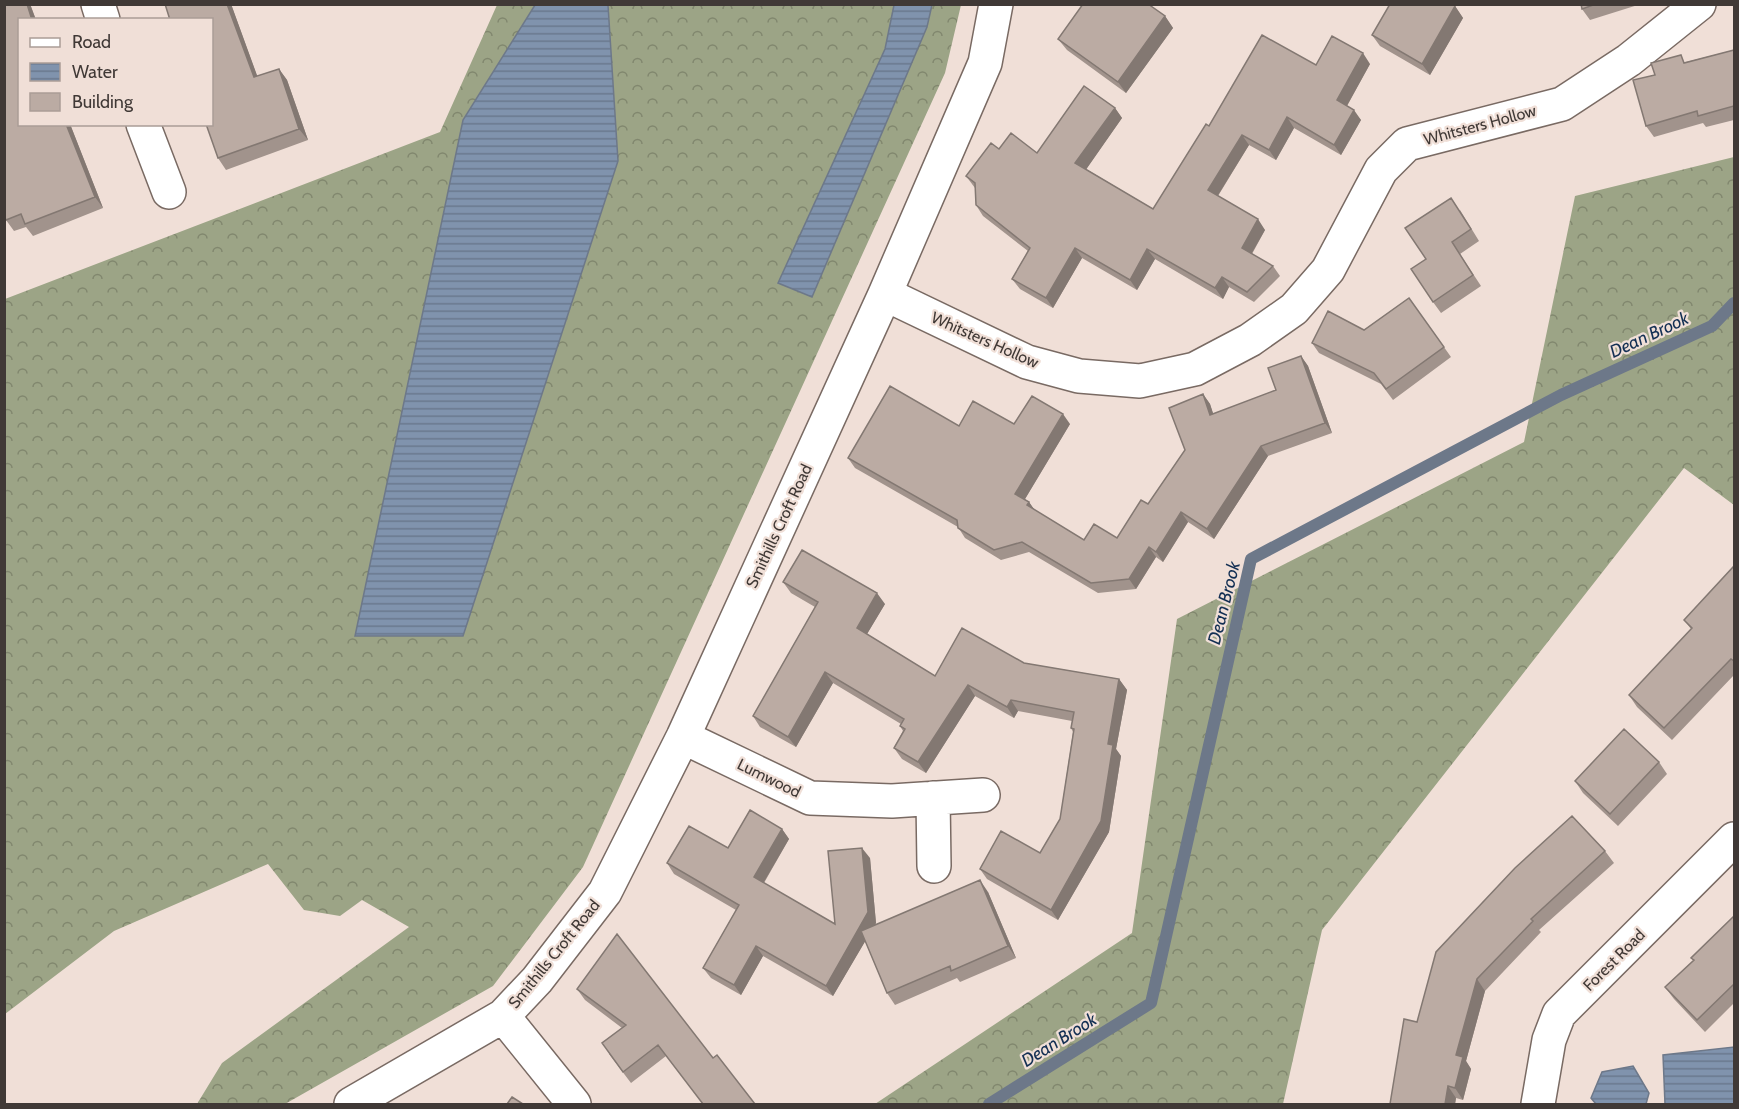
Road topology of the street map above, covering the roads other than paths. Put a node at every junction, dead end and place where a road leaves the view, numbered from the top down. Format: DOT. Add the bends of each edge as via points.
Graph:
graph roads {
  1 [pos="996,4"];
  2 [pos="1699,4"];
  3 [pos="144,126"];
  4 [pos="169,192"];
  5 [pos="885,294"];
  6 [pos="683,737"];
  7 [pos="983,795"];
  8 [pos="933,798"];
  9 [pos="1734,839"];
  10 [pos="934,866"];
  11 [pos="503,1016"];
  12 [pos="351,1104"];
  13 [pos="574,1104"];
  14 [pos="1538,1104"];
  1 -- 5 [label="street, Smithills Croft Road" via="985,63"];
  2 -- 5 [label="street, Whitsters Hollow" via="1629,60 1562,104 1407,144 1381,170 1328,270 1294,309 1250,340 1195,369 1140,381 1079,376 1026,362"];
  3 -- 4 [label="street"];
  5 -- 6 [label="street, Smithills Croft Road"];
  6 -- 8 [label="street, Lumwood" via="810,798"];
  6 -- 11 [label="street, Smithills Croft Road" via="605,892 537,980"];
  7 -- 8 [label="street, Lumwood"];
  8 -- 10 [label="street"];
  9 -- 14 [label="street, Forest Road" via="1559,1014 1549,1040"];
  11 -- 12 [label="street, Smithills Croft Road"];
  11 -- 13 [label="street, Smithills Croft Road"];
}
